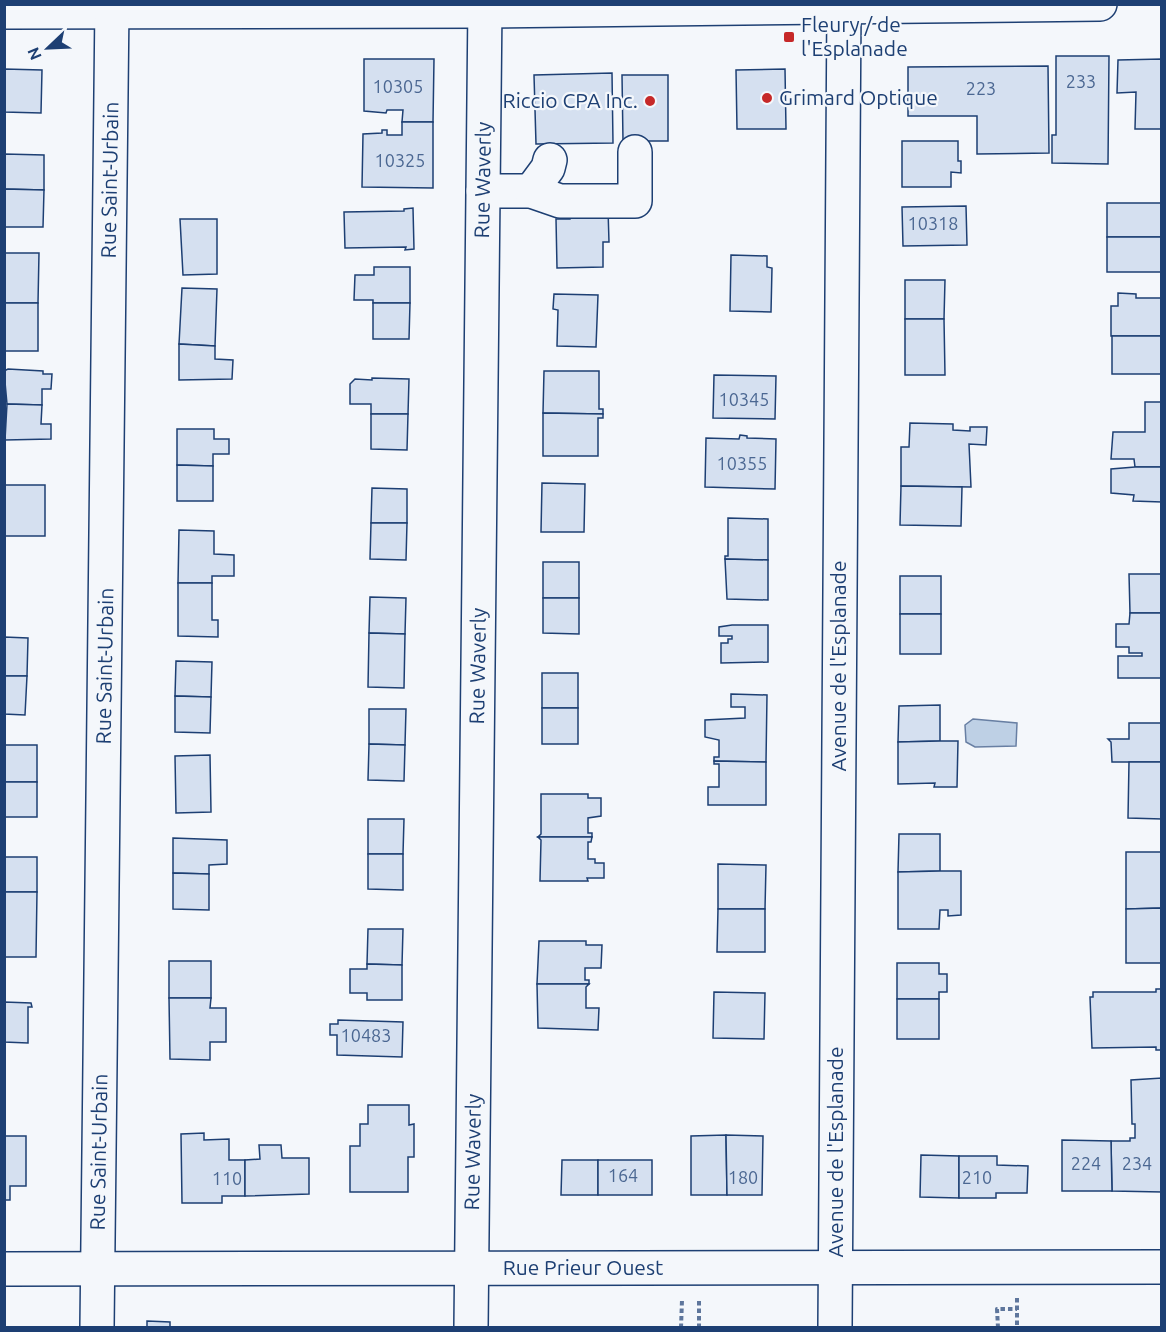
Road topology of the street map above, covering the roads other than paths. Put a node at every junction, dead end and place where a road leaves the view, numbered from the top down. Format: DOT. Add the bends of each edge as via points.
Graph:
graph roads {
  1 [pos="1100,4"];
  2 [pos="844,6"];
  3 [pos="485,8"];
  4 [pos="112,9"];
  5 [pos="4,12"];
  6 [pos="635,153"];
  7 [pos="550,160"];
  8 [pos="483,191"];
  9 [pos="531,191"];
  10 [pos="1161,1267"];
  11 [pos="472,1268"];
  12 [pos="836,1268"];
  13 [pos="4,1269"];
  14 [pos="98,1270"];
  15 [pos="97,1328"];
  16 [pos="471,1328"];
  17 [pos="835,1328"];
  1 -- 2 [label="street"];
  2 -- 3 [label="street"];
  2 -- 12 [label="street, Avenue de l'Esplanade"];
  3 -- 4 [label="street"];
  3 -- 8 [label="street, Rue Waverly"];
  4 -- 5 [label="street"];
  4 -- 14 [label="street, Rue Saint-Urbain"];
  6 -- 9 [label="street" via="635,201 560,201"];
  7 -- 9 [label="street"];
  8 -- 9 [label="street"];
  8 -- 11 [label="street, Rue Waverly"];
  10 -- 12 [label="street, Rue Prieur Ouest"];
  11 -- 12 [label="street, Rue Prieur Ouest"];
  11 -- 14 [label="street, Rue Prieur Ouest"];
  11 -- 16 [label="street, Rue Waverly"];
  12 -- 17 [label="street, Avenue de l'Esplanade"];
  13 -- 14 [label="street, Rue Prieur Ouest"];
  14 -- 15 [label="street, Rue Saint-Urbain"];
}
